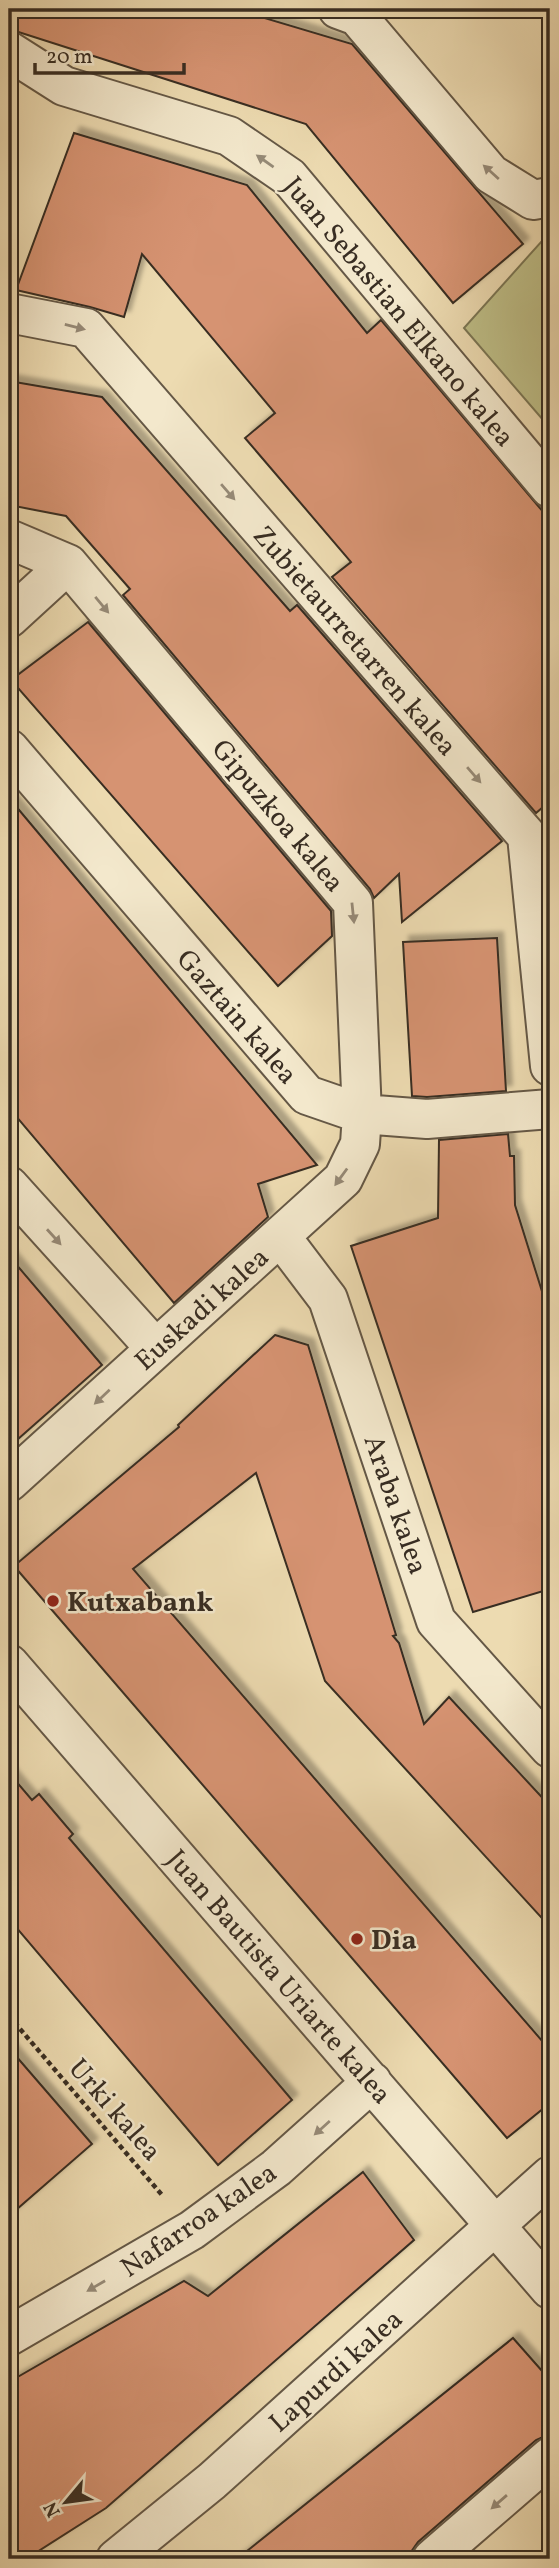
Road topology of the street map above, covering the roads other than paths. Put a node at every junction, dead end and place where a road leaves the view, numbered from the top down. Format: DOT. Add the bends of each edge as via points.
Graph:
graph roads {
  1 [pos="338,9"];
  2 [pos="9,51"];
  3 [pos="550,197"];
  4 [pos="9,313"];
  5 [pos="550,488"];
  6 [pos="9,539"];
  7 [pos="68,565"];
  8 [pos="9,618"];
  9 [pos="9,749"];
  10 [pos="550,1066"];
  11 [pos="550,1109"];
  12 [pos="362,1115"];
  13 [pos="9,1186"];
  14 [pos="281,1237"];
  15 [pos="155,1348"];
  16 [pos="9,1482"];
  17 [pos="9,1664"];
  18 [pos="550,1748"];
  19 [pos="372,2082"];
  20 [pos="550,2176"];
  21 [pos="496,2224"];
  22 [pos="550,2289"];
  23 [pos="9,2336"];
  24 [pos="550,2457"];
  25 [pos="116,2559"];
  26 [pos="432,2559"];
  3 -- 1 [label="street, one-way" via="533,200 491,174 357,16"];
  5 -- 2 [label="street, Juan Sebastian Elkano kalea, one-way" via="289,177 229,136 64,86"];
  4 -- 10 [label="street, Zubietaurretarren kalea, one-way" via="86,328 527,836"];
  6 -- 7 [label="street, Gipuzkoa kalea"];
  7 -- 8 [label="street"];
  7 -- 12 [label="street, Gipuzkoa kalea, one-way" via="353,903"];
  9 -- 12 [label="street, Gaztain kalea" via="307,1095"];
  11 -- 12 [label="street, Gaztain kalea" via="427,1119"];
  12 -- 14 [label="street, Euskadi kalea, one-way" via="360,1144 343,1179"];
  13 -- 15 [label="street, one-way"];
  14 -- 15 [label="street, Euskadi kalea"];
  14 -- 18 [label="street, Araba kalea" via="328,1299 436,1620"];
  15 -- 16 [label="street, Euskadi kalea, one-way"];
  17 -- 19 [label="street, Juan Bautista Uriarte kalea"];
  19 -- 21 [label="street, Juan Bautista Uriarte kalea"];
  19 -- 23 [label="street, Nafarroa kalea, one-way" via="276,2168 192,2230"];
  20 -- 21 [label="street, Lapurdi kalea"];
  21 -- 22 [label="street, Juan Bautista Uriarte kalea"];
  21 -- 25 [label="street, Lapurdi kalea" via="212,2481"];
  24 -- 26 [label="street, one-way"];
}
